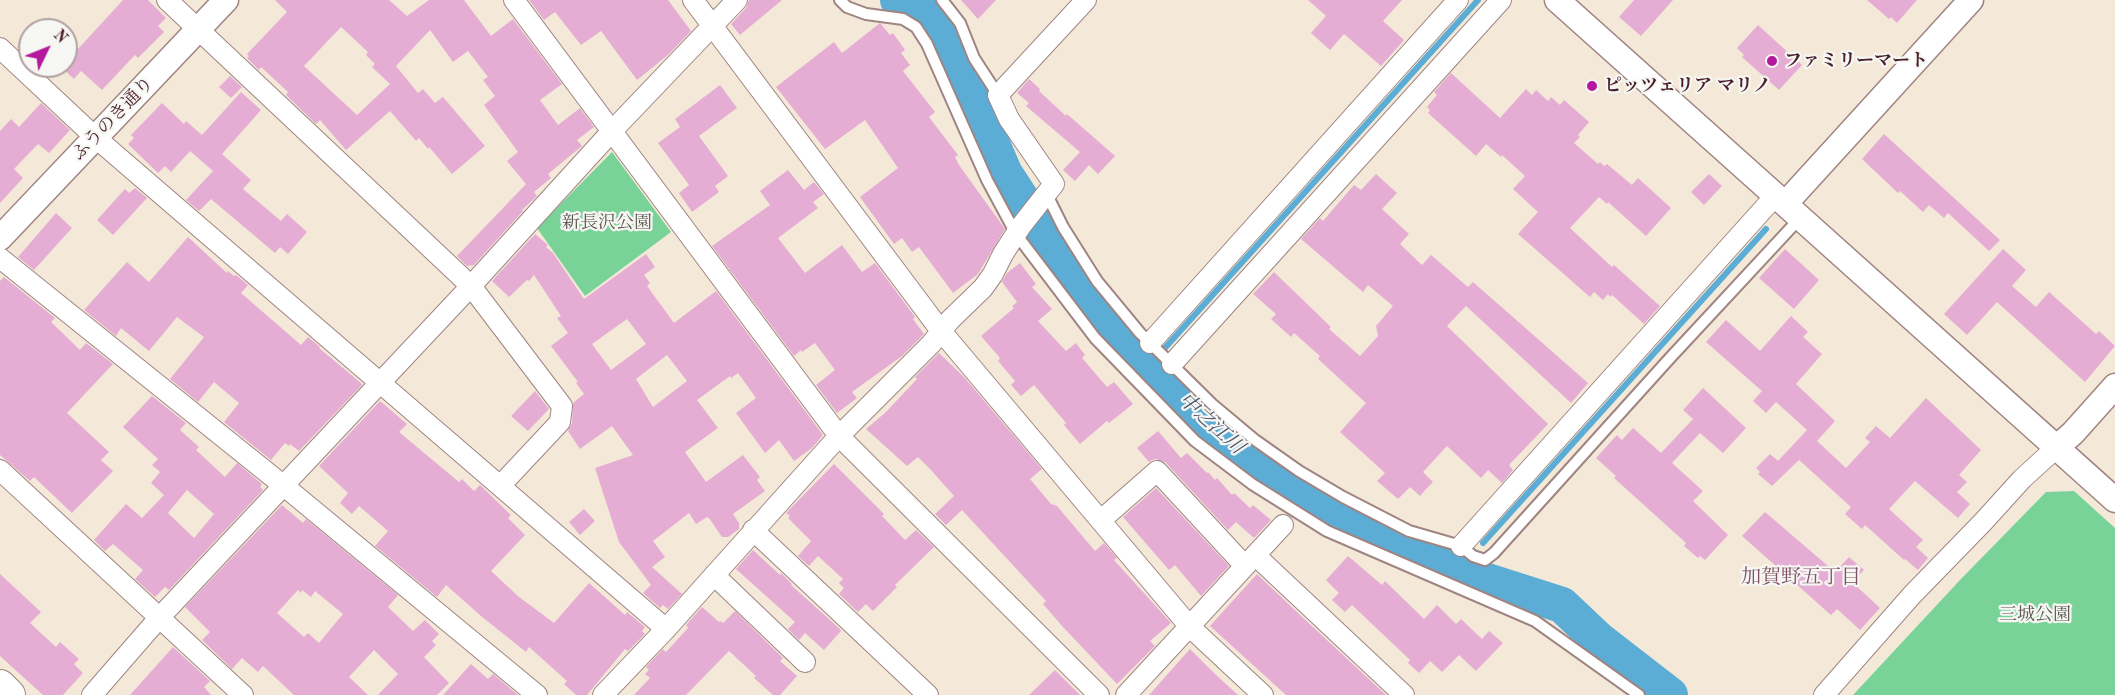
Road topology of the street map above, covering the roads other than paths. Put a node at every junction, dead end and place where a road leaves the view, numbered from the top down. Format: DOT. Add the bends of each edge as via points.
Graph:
graph roads {
  1 [pos="167,0"];
  2 [pos="226,0"];
  3 [pos="514,0"];
  4 [pos="693,0"];
  5 [pos="737,0"];
  6 [pos="840,0"];
  7 [pos="942,0"];
  8 [pos="1086,0"];
  9 [pos="1458,0"];
  10 [pos="1501,0"];
  11 [pos="1557,0"];
  12 [pos="1960,4"];
  13 [pos="713,27"];
  14 [pos="199,29"];
  15 [pos="0,48"];
  16 [pos="998,95"];
  17 [pos="612,131"];
  18 [pos="96,138"];
  19 [pos="1043,196"];
  20 [pos="1787,205"];
  21 [pos="1019,230"];
  22 [pos="0,238"];
  23 [pos="0,258"];
  24 [pos="471,286"];
  25 [pos="941,331"];
  26 [pos="1150,343"];
  27 [pos="1172,364"];
  28 [pos="380,382"];
  29 [pos="2115,386"];
  30 [pos="839,436"];
  31 [pos="2057,447"];
  32 [pos="0,470"];
  33 [pos="284,486"];
  34 [pos="500,486"];
  35 [pos="2115,500"];
  36 [pos="1101,520"];
  37 [pos="1283,525"];
  38 [pos="753,531"];
  39 [pos="1461,546"];
  40 [pos="1250,561"];
  41 [pos="714,575"];
  42 [pos="159,618"];
  43 [pos="1190,627"];
  44 [pos="666,629"];
  45 [pos="805,662"];
  46 [pos="0,686"];
  47 [pos="9,695"];
  48 [pos="92,695"];
  49 [pos="243,695"];
  50 [pos="537,695"];
  51 [pos="603,695"];
  52 [pos="928,695"];
  53 [pos="1099,695"];
  54 [pos="1126,695"];
  55 [pos="1263,695"];
  56 [pos="1404,695"];
  57 [pos="1639,695"];
  58 [pos="1824,695"];
  1 -- 14 [label="street"];
  2 -- 14 [label="street, ふうのき通り"];
  3 -- 17 [label="street"];
  4 -- 13 [label="street"];
  5 -- 13 [label="street"];
  6 -- 21 [label="lane" via="866,14 903,19 916,27 987,180"];
  7 -- 16 [label="lane" via="960,23 974,58"];
  8 -- 16 [label="street"];
  9 -- 26 [label="street"];
  10 -- 27 [label="street"];
  11 -- 20 [label="street"];
  12 -- 20 [label="street"];
  13 -- 17 [label="street"];
  13 -- 25 [label="street"];
  14 -- 18 [label="street, ふうのき通り"];
  14 -- 24 [label="street"];
  15 -- 18 [label="street"];
  16 -- 19 [label="street" via="1009,119 1054,184"];
  17 -- 24 [label="street"];
  17 -- 30 [label="street"];
  18 -- 22 [label="street, ふうのき通り"];
  18 -- 28 [label="street"];
  19 -- 21 [label="street"];
  19 -- 26 [label="lane" via="1097,281"];
  20 -- 31 [label="street"];
  20 -- 39 [label="street"];
  20 -- 39 [label="lane" via="1670,358 1494,553 1485,560"];
  21 -- 25 [label="street" via="993,274"];
  21 -- 57 [label="lane" via="1095,338 1195,441 1252,484 1327,531 1535,621"];
  23 -- 33 [label="street"];
  24 -- 28 [label="street"];
  24 -- 34 [label="street" via="562,406 560,422"];
  25 -- 30 [label="street"];
  25 -- 36 [label="street"];
  26 -- 27 [label="lane"];
  27 -- 39 [label="lane" via="1212,404 1299,471 1409,531"];
  28 -- 33 [label="street"];
  28 -- 34 [label="street"];
  29 -- 31 [label="street"];
  30 -- 38 [label="street"];
  30 -- 53 [label="street"];
  31 -- 35 [label="street"];
  31 -- 58 [label="street" via="1912,595"];
  32 -- 42 [label="street"];
  33 -- 42 [label="street"];
  33 -- 50 [label="street"];
  34 -- 44 [label="street"];
  36 -- 40 [label="street" via="1157,471"];
  36 -- 43 [label="street"];
  37 -- 40 [label="street"];
  38 -- 41 [label="street"];
  38 -- 52 [label="street"];
  40 -- 43 [label="street"];
  40 -- 56 [label="street"];
  41 -- 44 [label="street"];
  41 -- 45 [label="street"];
  42 -- 48 [label="street"];
  42 -- 49 [label="street"];
  43 -- 54 [label="street"];
  43 -- 55 [label="street"];
  44 -- 51 [label="street"];
  46 -- 47 [label="main road"];
}
